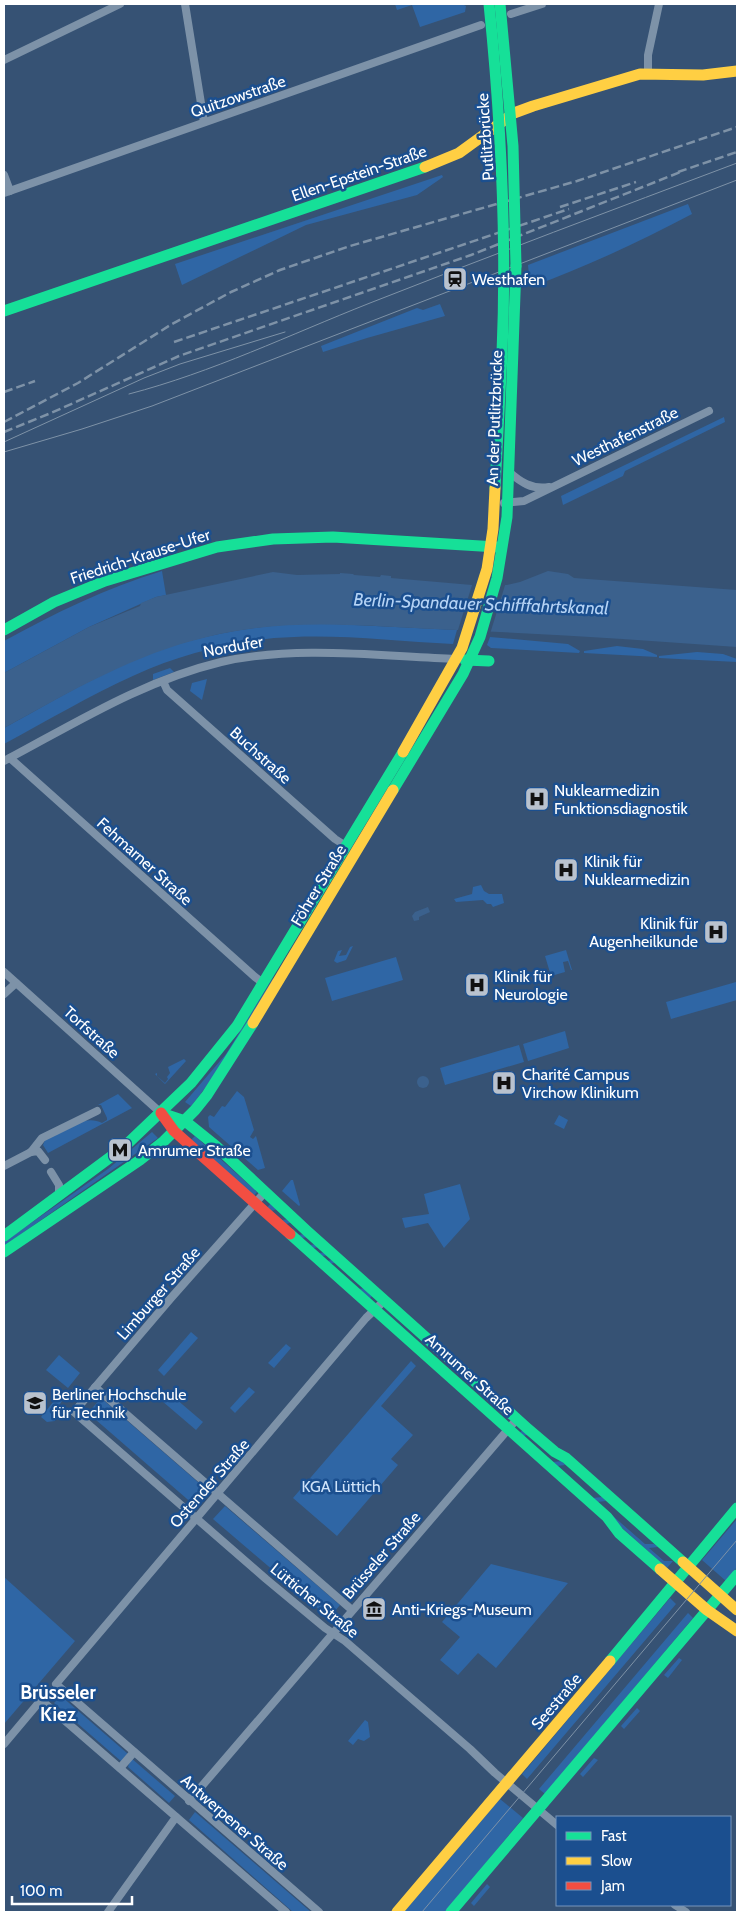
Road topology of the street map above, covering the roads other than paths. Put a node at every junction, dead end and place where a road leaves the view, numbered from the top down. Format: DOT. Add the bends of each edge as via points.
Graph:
graph roads {
  1 [pos="120,4"];
  2 [pos="185,4"];
  3 [pos="489,4"];
  4 [pos="500,4"];
  5 [pos="542,4"];
  6 [pos="659,4"];
  7 [pos="512,14"];
  8 [pos="481,25"];
  9 [pos="4,60"];
  10 [pos="737,70"];
  11 [pos="648,74"];
  12 [pos="204,122"];
  13 [pos="4,175"];
  14 [pos="7,192"];
  15 [pos="510,268"];
  16 [pos="4,311"];
  17 [pos="709,411"];
  18 [pos="504,426"];
  19 [pos="508,471"];
  20 [pos="554,486"];
  21 [pos="495,503"];
  22 [pos="508,503"];
  23 [pos="490,547"];
  24 [pos="504,548"];
  25 [pos="4,630"];
  26 [pos="463,645"];
  27 [pos="476,646"];
  28 [pos="456,659"];
  29 [pos="471,660"];
  30 [pos="489,661"];
  31 [pos="163,681"];
  32 [pos="7,759"];
  33 [pos="346,846"];
  34 [pos="4,972"];
  35 [pos="263,982"];
  36 [pos="16,983"];
  37 [pos="4,994"];
  38 [pos="97,1111"];
  39 [pos="161,1113"];
  40 [pos="185,1120"];
  41 [pos="174,1131"];
  42 [pos="31,1152"];
  43 [pos="45,1160"];
  44 [pos="4,1166"];
  45 [pos="51,1172"];
  46 [pos="265,1192"];
  47 [pos="59,1194"];
  48 [pos="254,1204"];
  49 [pos="4,1236"];
  50 [pos="4,1252"];
  51 [pos="384,1301"];
  52 [pos="375,1310"];
  53 [pos="95,1387"];
  54 [pos="74,1412"];
  55 [pos="517,1419"];
  56 [pos="508,1429"];
  57 [pos="218,1494"];
  58 [pos="737,1508"];
  59 [pos="197,1518"];
  60 [pos="688,1567"];
  61 [pos="737,1575"];
  62 [pos="676,1583"];
  63 [pos="720,1595"];
  64 [pos="352,1610"];
  65 [pos="707,1610"];
  66 [pos="737,1610"];
  67 [pos="737,1630"];
  68 [pos="332,1633"];
  69 [pos="56,1684"];
  70 [pos="4,1744"];
  71 [pos="134,1752"];
  72 [pos="120,1768"];
  73 [pos="507,1783"];
  74 [pos="189,1801"];
  75 [pos="538,1810"];
  76 [pos="176,1817"];
  77 [pos="556,1824"];
  78 [pos="108,1912"];
  79 [pos="286,1912"];
  80 [pos="319,1912"];
  81 [pos="396,1912"];
  82 [pos="451,1912"];
  1 -- 9 [label="street"];
  2 -- 12 [label="street"];
  3 -- 15 [label="main road, Putlitzbrücke, bridge"];
  4 -- 15 [label="main road, Putlitzbrücke, bridge" via="513,146"];
  5 -- 7 [label="street"];
  6 -- 11 [label="street" via="649,49"];
  8 -- 12 [label="street, Quitzowstraße"];
  10 -- 11 [label="main road, Ellen-Epstein-Straße" via="703,75"];
  11 -- 16 [label="main road, Ellen-Epstein-Straße" via="632,76 514,114 459,153 434,164"];
  12 -- 14 [label="street, Quitzowstraße"];
  13 -- 14 [label="street"];
  15 -- 18 [label="main road, An der Putlitzbrücke, bridge"];
  17 -- 20 [label="street, Westhafenstraße"];
  18 -- 19 [label="main road, An der Putlitzbrücke"];
  18 -- 21 [label="main road, An der Putlitzbrücke"];
  19 -- 20 [label="street, Westhafenstraße" via="531,486"];
  19 -- 22 [label="main road, An der Putlitzbrücke"];
  20 -- 22 [label="street, Westhafenstraße" via="524,501"];
  21 -- 22 [label="street, Westhafenstraße"];
  21 -- 23 [label="main road, An der Putlitzbrücke"];
  22 -- 24 [label="main road, An der Putlitzbrücke"];
  23 -- 24 [label="main road, Friedrich-Krause-Ufer"];
  23 -- 25 [label="main road, Friedrich-Krause-Ufer" via="333,537 217,547 105,581 54,602"];
  23 -- 26 [label="main road, An der Putlitzbrücke" via="487,569"];
  24 -- 27 [label="main road, An der Putlitzbrücke"];
  26 -- 28 [label="main road, Föhrer Straße"];
  27 -- 29 [label="main road, Föhrer Straße"];
  28 -- 29 [label="main road, Nordufer"];
  28 -- 31 [label="street, Nordufer" via="280,654 222,662"];
  28 -- 33 [label="main road, Föhrer Straße"];
  29 -- 30 [label="main road, Nordufer"];
  29 -- 40 [label="main road, Föhrer Straße" via="227,1066"];
  31 -- 32 [label="street, Nordufer" via="99,710"];
  31 -- 33 [label="street, Buchstraße" via="167,690"];
  32 -- 35 [label="street, Fehmarner Straße"];
  33 -- 35 [label="main road, Föhrer Straße"];
  34 -- 36 [label="street, Torfstraße"];
  35 -- 39 [label="main road, Föhrer Straße" via="237,1026 191,1083"];
  36 -- 37 [label="street"];
  36 -- 39 [label="street, Torfstraße"];
  38 -- 42 [label="street" via="42,1138"];
  39 -- 40 [label="main road, Amrumer Straße"];
  39 -- 41 [label="main road, Amrumer Straße"];
  39 -- 47 [label="main road, Föhrer Straße" via="116,1154"];
  40 -- 41 [label="main road, Föhrer Straße"];
  40 -- 46 [label="main road, Amrumer Straße"];
  41 -- 48 [label="main road, Amrumer Straße"];
  41 -- 50 [label="main road, Föhrer Straße" via="140,1160"];
  42 -- 43 [label="street" via="38,1151"];
  42 -- 44 [label="street"];
  45 -- 47 [label="street" via="59,1185"];
  46 -- 48 [label="street, Limburger Straße"];
  46 -- 51 [label="main road, Amrumer Straße"];
  47 -- 49 [label="main road, Föhrer Straße"];
  48 -- 52 [label="main road, Amrumer Straße"];
  48 -- 53 [label="street, Limburger Straße"];
  51 -- 52 [label="street, Ostender Straße"];
  51 -- 55 [label="main road, Amrumer Straße"];
  52 -- 56 [label="main road, Amrumer Straße"];
  52 -- 57 [label="street, Ostender Straße"];
  53 -- 54 [label="street, Limburger Straße"];
  53 -- 57 [label="street, Lütticher Straße"];
  54 -- 59 [label="street, Lütticher Straße"];
  55 -- 56 [label="street, Brüsseler Straße"];
  55 -- 60 [label="main road, Amrumer Straße" via="554,1452 566,1458"];
  56 -- 62 [label="main road, Amrumer Straße"];
  56 -- 64 [label="street, Brüsseler Straße"];
  57 -- 59 [label="street, Ostender Straße"];
  57 -- 64 [label="street, Lütticher Straße"];
  58 -- 60 [label="main road, Seestraße"];
  59 -- 68 [label="street, Lütticher Straße"];
  59 -- 69 [label="street, Ostender Straße"];
  60 -- 62 [label="main road, Seestraße"];
  60 -- 63 [label="main road, Amrumer Straße"];
  61 -- 63 [label="main road"];
  62 -- 65 [label="main road, Amrumer Straße"];
  62 -- 73 [label="main road, Seestraße"];
  63 -- 65 [label="main road"];
  63 -- 66 [label="main road, Amrumer Straße"];
  64 -- 68 [label="street, Brüsseler Straße"];
  65 -- 67 [label="main road, Amrumer Straße"];
  65 -- 75 [label="main road"];
  68 -- 73 [label="street, Lütticher Straße"];
  68 -- 74 [label="street, Brüsseler Straße"];
  69 -- 71 [label="street, Antwerpener Straße"];
  70 -- 72 [label="street" via="41,1700"];
  71 -- 72 [label="street"];
  71 -- 74 [label="street, Antwerpener Straße"];
  72 -- 76 [label="street"];
  73 -- 75 [label="street, Lütticher Straße"];
  73 -- 81 [label="main road, Seestraße"];
  74 -- 80 [label="street, Antwerpener Straße"];
  75 -- 77 [label="street, Lütticher Straße"];
  75 -- 82 [label="main road"];
  76 -- 78 [label="street"];
  76 -- 79 [label="street"];
}
